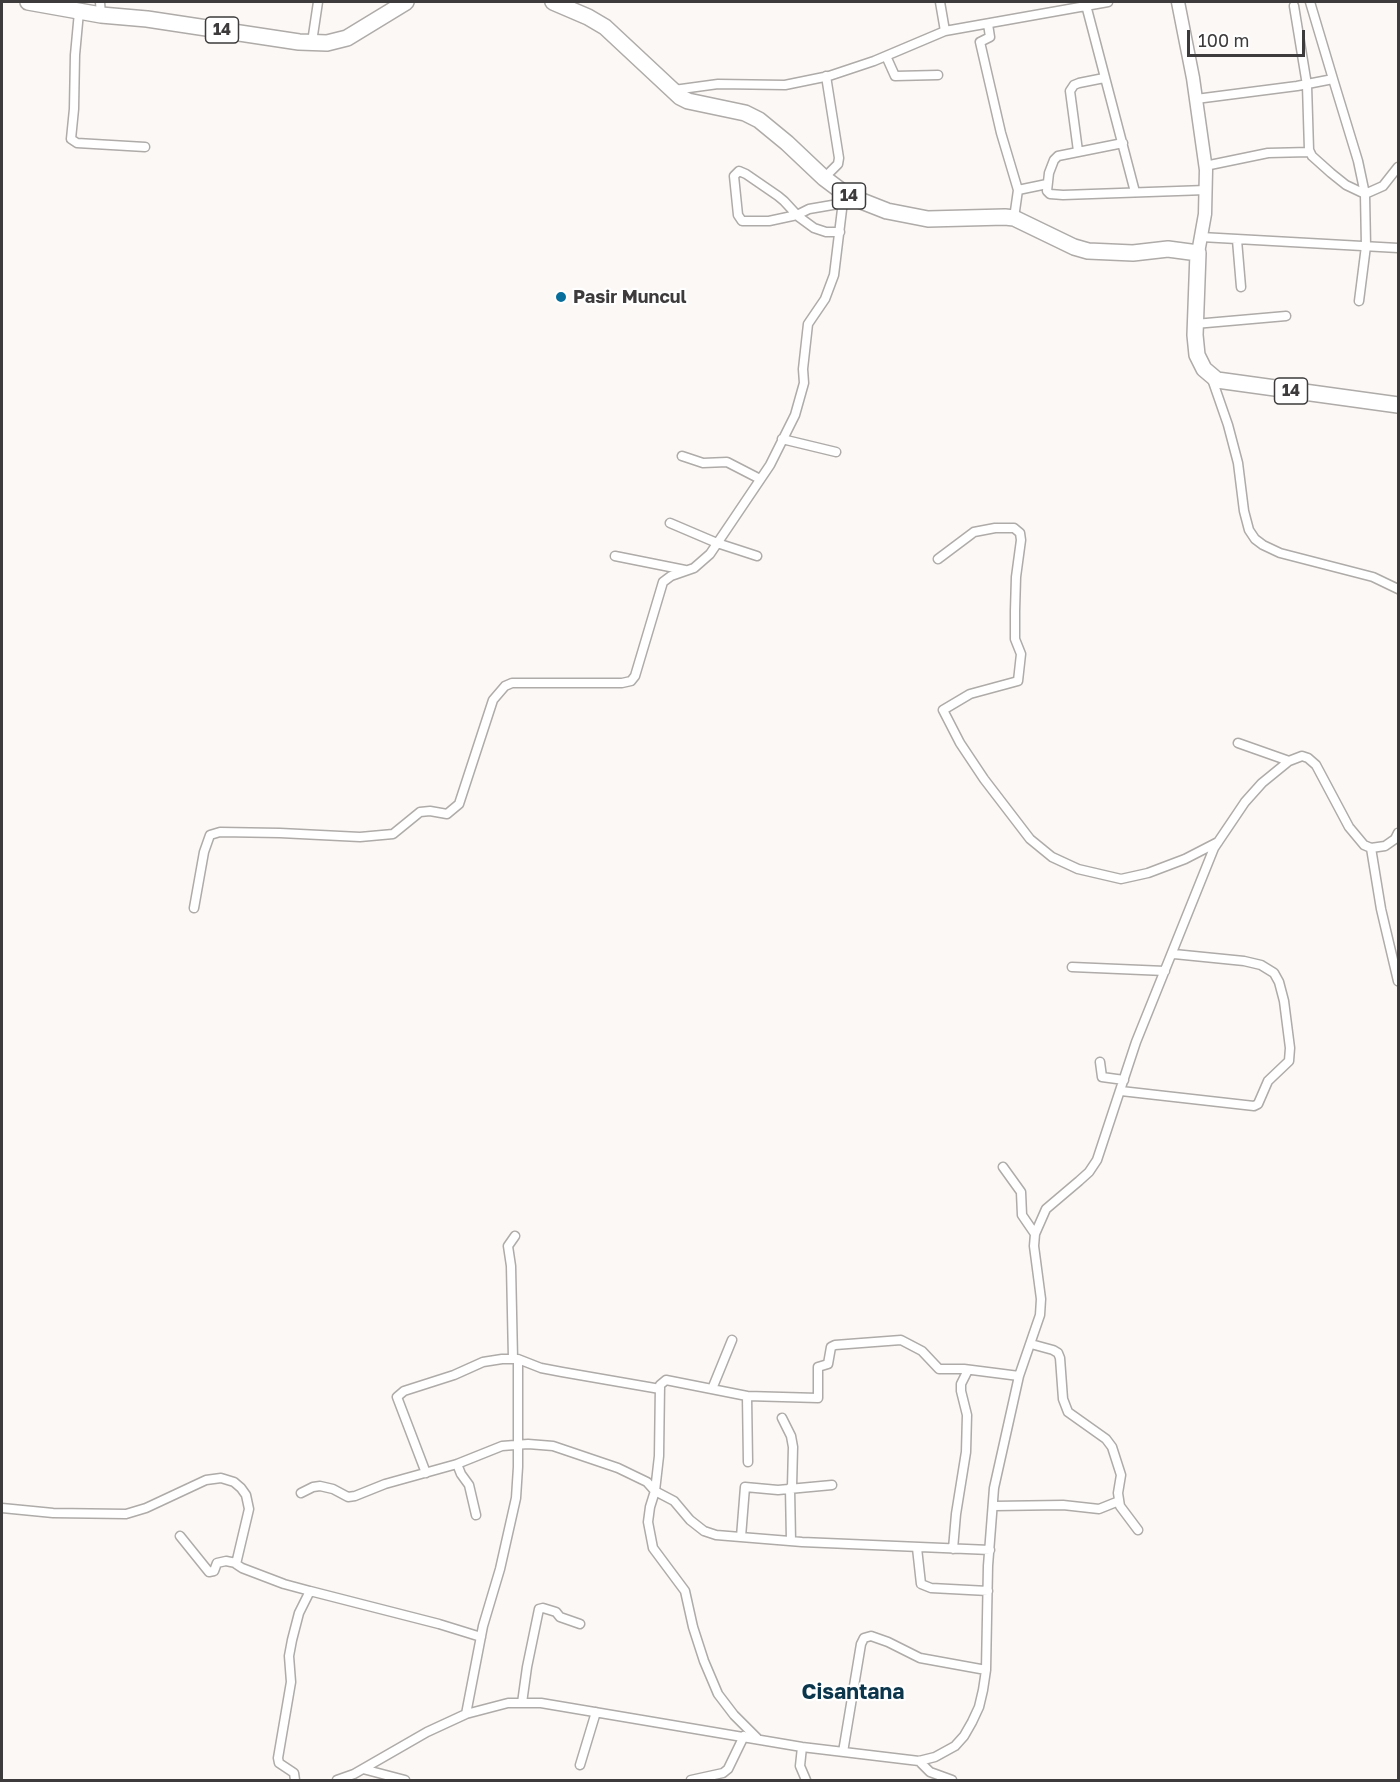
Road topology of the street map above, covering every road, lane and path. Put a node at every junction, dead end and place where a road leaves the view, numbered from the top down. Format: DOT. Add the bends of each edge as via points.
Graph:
graph roads {
  1 [pos="28,2"];
  2 [pos="318,2"];
  3 [pos="406,2"];
  4 [pos="553,2"];
  5 [pos="940,2"];
  6 [pos="1108,2"];
  7 [pos="1178,2"];
  8 [pos="1310,2"];
  9 [pos="1086,5"];
  10 [pos="1294,6"];
  11 [pos="101,8"];
  12 [pos="79,12"];
  13 [pos="988,24"];
  14 [pos="945,31"];
  15 [pos="312,42"];
  16 [pos="886,56"];
  17 [pos="938,75"];
  18 [pos="826,76"];
  19 [pos="1104,78"];
  20 [pos="1333,80"];
  21 [pos="1307,85"];
  22 [pos="672,91"];
  23 [pos="1196,99"];
  24 [pos="1123,143"];
  25 [pos="146,147"];
  26 [pos="1078,151"];
  27 [pos="1310,152"];
  28 [pos="1205,166"];
  29 [pos="1398,167"];
  30 [pos="824,178"];
  31 [pos="1047,184"];
  32 [pos="1206,189"];
  33 [pos="1018,190"];
  34 [pos="1135,192"];
  35 [pos="1365,194"];
  36 [pos="844,198"];
  37 [pos="797,215"];
  38 [pos="1014,218"];
  39 [pos="840,232"];
  40 [pos="1201,237"];
  41 [pos="1237,240"];
  42 [pos="1366,246"];
  43 [pos="1398,248"];
  44 [pos="1198,253"];
  45 [pos="1241,286"];
  46 [pos="1359,301"];
  47 [pos="1286,316"];
  48 [pos="1195,329"];
  49 [pos="1210,375"];
  50 [pos="1398,405"];
  51 [pos="782,440"];
  52 [pos="836,452"];
  53 [pos="682,456"];
  54 [pos="760,480"];
  55 [pos="670,523"];
  56 [pos="717,543"];
  57 [pos="615,556"];
  58 [pos="757,556"];
  59 [pos="938,559"];
  60 [pos="686,570"];
  61 [pos="1398,589"];
  62 [pos="1238,743"];
  63 [pos="1289,761"];
  64 [pos="1398,833"];
  65 [pos="1219,842"];
  66 [pos="1371,848"];
  67 [pos="194,908"];
  68 [pos="1174,954"];
  69 [pos="1072,967"];
  70 [pos="1165,970"];
  71 [pos="1398,981"];
  72 [pos="1100,1062"];
  73 [pos="1124,1080"];
  74 [pos="1121,1090"];
  75 [pos="1002,1167"];
  76 [pos="1035,1234"];
  77 [pos="515,1236"];
  78 [pos="732,1340"];
  79 [pos="1031,1344"];
  80 [pos="516,1359"];
  81 [pos="968,1370"];
  82 [pos="1019,1376"];
  83 [pos="660,1389"];
  84 [pos="712,1389"];
  85 [pos="747,1396"];
  86 [pos="782,1418"];
  87 [pos="518,1445"];
  88 [pos="748,1462"];
  89 [pos="457,1464"];
  90 [pos="426,1473"];
  91 [pos="832,1485"];
  92 [pos="791,1488"];
  93 [pos="655,1491"];
  94 [pos="301,1493"];
  95 [pos="1119,1501"];
  96 [pos="994,1506"];
  97 [pos="2,1508"];
  98 [pos="476,1515"];
  99 [pos="1138,1530"];
  100 [pos="180,1536"];
  101 [pos="741,1537"];
  102 [pos="791,1541"];
  103 [pos="917,1548"];
  104 [pos="953,1549"];
  105 [pos="990,1550"];
  106 [pos="236,1563"];
  107 [pos="310,1591"];
  108 [pos="988,1591"];
  109 [pos="580,1624"];
  110 [pos="481,1637"];
  111 [pos="986,1670"];
  112 [pos="522,1703"];
  113 [pos="596,1712"];
  114 [pos="466,1713"];
  115 [pos="744,1736"];
  116 [pos="757,1738"];
  117 [pos="802,1747"];
  118 [pos="843,1752"];
  119 [pos="919,1761"];
  120 [pos="580,1765"];
  121 [pos="363,1769"];
  122 [pos="295,1780"];
  123 [pos="337,1780"];
  124 [pos="405,1780"];
  125 [pos="691,1780"];
  126 [pos="806,1780"];
  127 [pos="952,1780"];
  1 -- 12 [label="highway, 14"];
  2 -- 15 [label="street"];
  3 -- 15 [label="highway, 14" via="347,38"];
  4 -- 22 [label="highway, 14" via="605,27"];
  5 -- 14 [label="street"];
  6 -- 9 [label="street"];
  7 -- 23 [label="main road"];
  8 -- 20 [label="street"];
  9 -- 13 [label="street"];
  9 -- 19 [label="street"];
  10 -- 21 [label="street"];
  11 -- 12 [label="highway, 14"];
  11 -- 15 [label="highway, 14" via="147,19"];
  12 -- 25 [label="street" via="70,139 77,144"];
  13 -- 14 [label="street"];
  13 -- 33 [label="street" via="990,37 980,42"];
  14 -- 16 [label="street"];
  16 -- 17 [label="street" via="895,76"];
  16 -- 18 [label="street"];
  18 -- 22 [label="street" via="785,86 718,84"];
  18 -- 30 [label="street" via="839,158"];
  19 -- 24 [label="street"];
  19 -- 26 [label="street" via="1079,83 1070,91"];
  20 -- 21 [label="street"];
  20 -- 35 [label="street" via="1353,140"];
  21 -- 23 [label="street"];
  21 -- 27 [label="street"];
  22 -- 30 [label="highway, 14" via="688,101 745,113 759,120"];
  23 -- 28 [label="main road"];
  24 -- 26 [label="street"];
  24 -- 34 [label="street"];
  26 -- 31 [label="street" via="1058,156"];
  27 -- 28 [label="street" via="1268,153"];
  27 -- 35 [label="street" via="1330,173"];
  28 -- 32 [label="main road"];
  29 -- 35 [label="street" via="1383,186"];
  30 -- 36 [label="highway, 14"];
  31 -- 33 [label="street"];
  31 -- 34 [label="street" via="1047,191 1056,194"];
  32 -- 34 [label="street"];
  32 -- 40 [label="main road"];
  33 -- 38 [label="street"];
  35 -- 42 [label="street"];
  36 -- 37 [label="street"];
  36 -- 38 [label="highway, 14" via="928,219"];
  36 -- 39 [label="street"];
  37 -- 37 [label="street" via="770,221 738,218 736,173 746,174 771,191"];
  37 -- 39 [label="street" via="821,230"];
  38 -- 44 [label="highway, 14" via="1088,251 1122,254 1168,249"];
  39 -- 51 [label="street" via="830,290 808,324 800,399"];
  40 -- 41 [label="street"];
  40 -- 44 [label="main road"];
  41 -- 42 [label="street"];
  41 -- 45 [label="street"];
  42 -- 43 [label="street"];
  42 -- 46 [label="street"];
  44 -- 48 [label="highway"];
  47 -- 48 [label="street"];
  48 -- 49 [label="highway" via="1197,355"];
  49 -- 50 [label="highway, 14" via="1226,382"];
  49 -- 61 [label="street" via="1228,425 1244,511 1255,539 1280,553 1373,577"];
  51 -- 52 [label="street"];
  51 -- 54 [label="street"];
  53 -- 54 [label="street" via="703,463 727,462"];
  54 -- 56 [label="street"];
  55 -- 56 [label="street"];
  56 -- 58 [label="street"];
  56 -- 60 [label="street" via="701,562"];
  57 -- 60 [label="street"];
  59 -- 65 [label="street" via="974,532 1014,528 1020,532 1015,610 1015,636 1021,654 1018,681 970,694 943,710 984,779 1030,839 1052,858 1121,879 1149,873"];
  60 -- 67 [label="street" via="667,579 660,588 631,681 512,683 500,690 493,700 462,798 451,812 420,812 397,832 387,835 213,833 204,852"];
  62 -- 63 [label="street"];
  63 -- 65 [label="street" via="1245,802"];
  63 -- 66 [label="street" via="1302,756 1313,761 1349,827 1359,841"];
  64 -- 66 [label="street" via="1385,846"];
  65 -- 68 [label="street"];
  66 -- 71 [label="street"];
  68 -- 70 [label="street"];
  68 -- 74 [label="street" via="1244,961 1274,973 1284,1001 1289,1061 1268,1082 1254,1106"];
  69 -- 70 [label="street"];
  70 -- 73 [label="street"];
  72 -- 73 [label="street" via="1102,1077"];
  73 -- 74 [label="street"];
  74 -- 76 [label="street" via="1097,1160 1084,1177 1046,1209"];
  75 -- 76 [label="street" via="1022,1194 1022,1215"];
  76 -- 79 [label="street" via="1041,1299"];
  77 -- 80 [label="street" via="508,1246"];
  78 -- 84 [label="street"];
  79 -- 82 [label="street"];
  79 -- 95 [label="street" via="1058,1353 1068,1412 1112,1447 1120,1475"];
  80 -- 83 [label="street" via="552,1370"];
  80 -- 87 [label="street"];
  80 -- 90 [label="street" via="483,1362 400,1393 397,1401"];
  81 -- 82 [label="street"];
  81 -- 85 [label="street" via="939,1369 922,1351 901,1340 835,1345 831,1347 828,1364 819,1367 818,1398"];
  81 -- 104 [label="street" via="961,1384 967,1415 966,1452"];
  82 -- 96 [label="street" via="996,1478"];
  83 -- 84 [label="street" via="666,1380"];
  83 -- 93 [label="street"];
  84 -- 85 [label="street"];
  85 -- 88 [label="street"];
  86 -- 92 [label="street" via="793,1447"];
  87 -- 89 [label="street" via="502,1446"];
  87 -- 93 [label="street" via="554,1446 618,1468 647,1482"];
  87 -- 110 [label="street" via="516,1498"];
  89 -- 90 [label="street"];
  89 -- 98 [label="street" via="469,1485"];
  90 -- 94 [label="street" via="355,1496 320,1486"];
  91 -- 92 [label="street"];
  92 -- 101 [label="street" via="745,1487"];
  92 -- 102 [label="street"];
  93 -- 101 [label="street" via="674,1500 704,1531"];
  93 -- 116 [label="street" via="648,1522 653,1548 685,1591 693,1627 718,1694"];
  95 -- 96 [label="street" via="1099,1509"];
  95 -- 99 [label="street"];
  96 -- 105 [label="street"];
  97 -- 106 [label="street" via="126,1514 206,1480 221,1478 241,1488 248,1503"];
  100 -- 106 [label="street" via="209,1572 214,1571 217,1563"];
  101 -- 102 [label="street"];
  102 -- 103 [label="street"];
  103 -- 104 [label="street"];
  103 -- 108 [label="street" via="921,1584"];
  104 -- 105 [label="street"];
  105 -- 108 [label="street"];
  106 -- 107 [label="street"];
  107 -- 110 [label="street"];
  107 -- 122 [label="street" via="292,1640 291,1682 278,1758 294,1773"];
  108 -- 111 [label="street"];
  109 -- 112 [label="street" via="556,1612 539,1609"];
  110 -- 114 [label="street"];
  111 -- 118 [label="street" via="920,1658 888,1642 864,1638"];
  111 -- 119 [label="street" via="979,1707 964,1736 955,1746"];
  112 -- 113 [label="street"];
  112 -- 114 [label="street"];
  113 -- 115 [label="street"];
  113 -- 120 [label="street"];
  114 -- 121 [label="street"];
  115 -- 116 [label="street"];
  115 -- 125 [label="street" via="728,1769"];
  116 -- 117 [label="street"];
  117 -- 118 [label="street"];
  117 -- 126 [label="street" via="800,1766"];
  118 -- 119 [label="street"];
  119 -- 127 [label="street" via="930,1772"];
  121 -- 123 [label="street"];
  121 -- 124 [label="street"];
}
